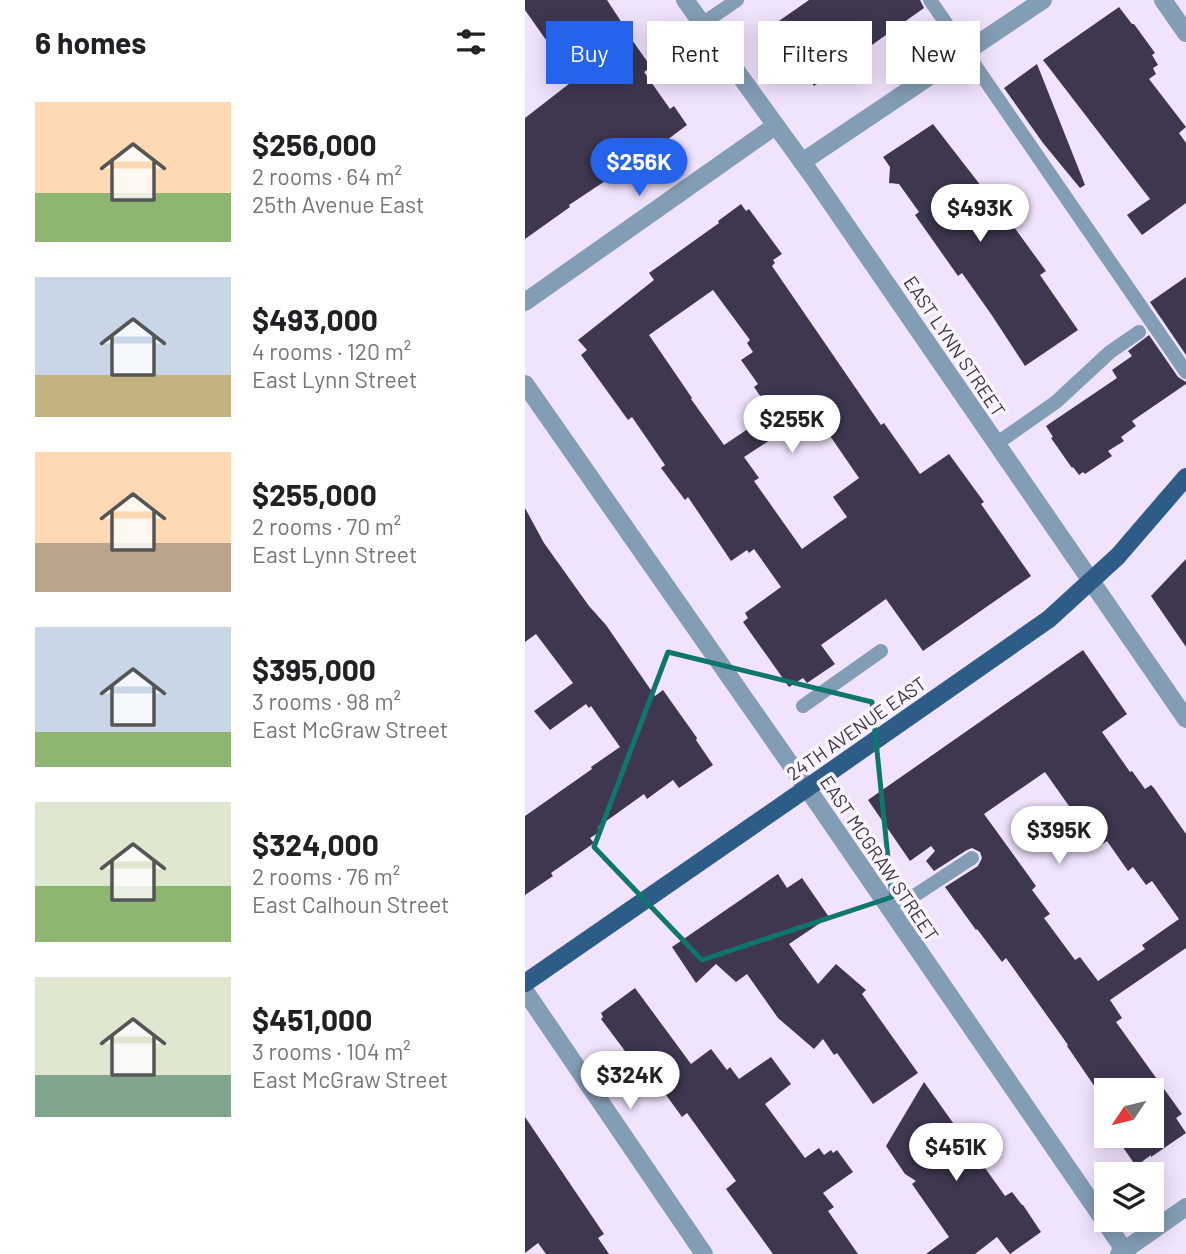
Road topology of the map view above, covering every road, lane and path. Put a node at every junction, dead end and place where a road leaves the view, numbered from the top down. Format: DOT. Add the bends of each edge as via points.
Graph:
graph roads {
  1 [pos="685,0"];
  2 [pos="737,0"];
  3 [pos="930,0"];
  4 [pos="1042,0"];
  5 [pos="1163,0"];
  6 [pos="700,21"];
  7 [pos="706,21"];
  8 [pos="944,21"];
  9 [pos="1186,33"];
  10 [pos="980,42"];
  11 [pos="980,74"];
  12 [pos="744,82"];
  13 [pos="918,84"];
  14 [pos="775,125"];
  15 [pos="802,162"];
  16 [pos="525,302"];
  17 [pos="1139,332"];
  18 [pos="1186,372"];
  19 [pos="525,384"];
  20 [pos="996,444"];
  21 [pos="1186,477"];
  22 [pos="1091,581"];
  23 [pos="881,651"];
  24 [pos="803,706"];
  25 [pos="1186,719"];
  26 [pos="807,788"];
  27 [pos="972,858"];
  28 [pos="891,911"];
  29 [pos="525,983"];
  30 [pos="525,991"];
  31 [pos="1186,1207"];
  32 [pos="1123,1253"];
  33 [pos="704,1254"];
  1 -- 6 [label="street, EAST LYNN STREET"];
  2 -- 7 [label="lane"];
  3 -- 8 [label="lane"];
  4 -- 10 [label="street"];
  5 -- 9 [label="street"];
  11 -- 18 [label="lane"];
  12 -- 14 [label="street, EAST LYNN STREET"];
  13 -- 15 [label="street"];
  14 -- 15 [label="street, EAST LYNN STREET"];
  14 -- 16 [label="street"];
  15 -- 20 [label="street, EAST LYNN STREET"];
  17 -- 20 [label="lane" via="1056,402"];
  19 -- 26 [label="street, EAST MCGRAW STREET"];
  20 -- 22 [label="street, EAST LYNN STREET"];
  21 -- 22 [label="main road, 24TH AVENUE EAST"];
  22 -- 25 [label="street, EAST LYNN STREET"];
  22 -- 26 [label="main road, 24TH AVENUE EAST" via="1049,619"];
  23 -- 24 [label="lane"];
  26 -- 28 [label="street, EAST MCGRAW STREET"];
  26 -- 29 [label="main road, 24TH AVENUE EAST"];
  27 -- 28 [label="lane"];
  28 -- 32 [label="street, EAST MCGRAW STREET"];
  30 -- 33 [label="street"];
  31 -- 32 [label="street"];
}
